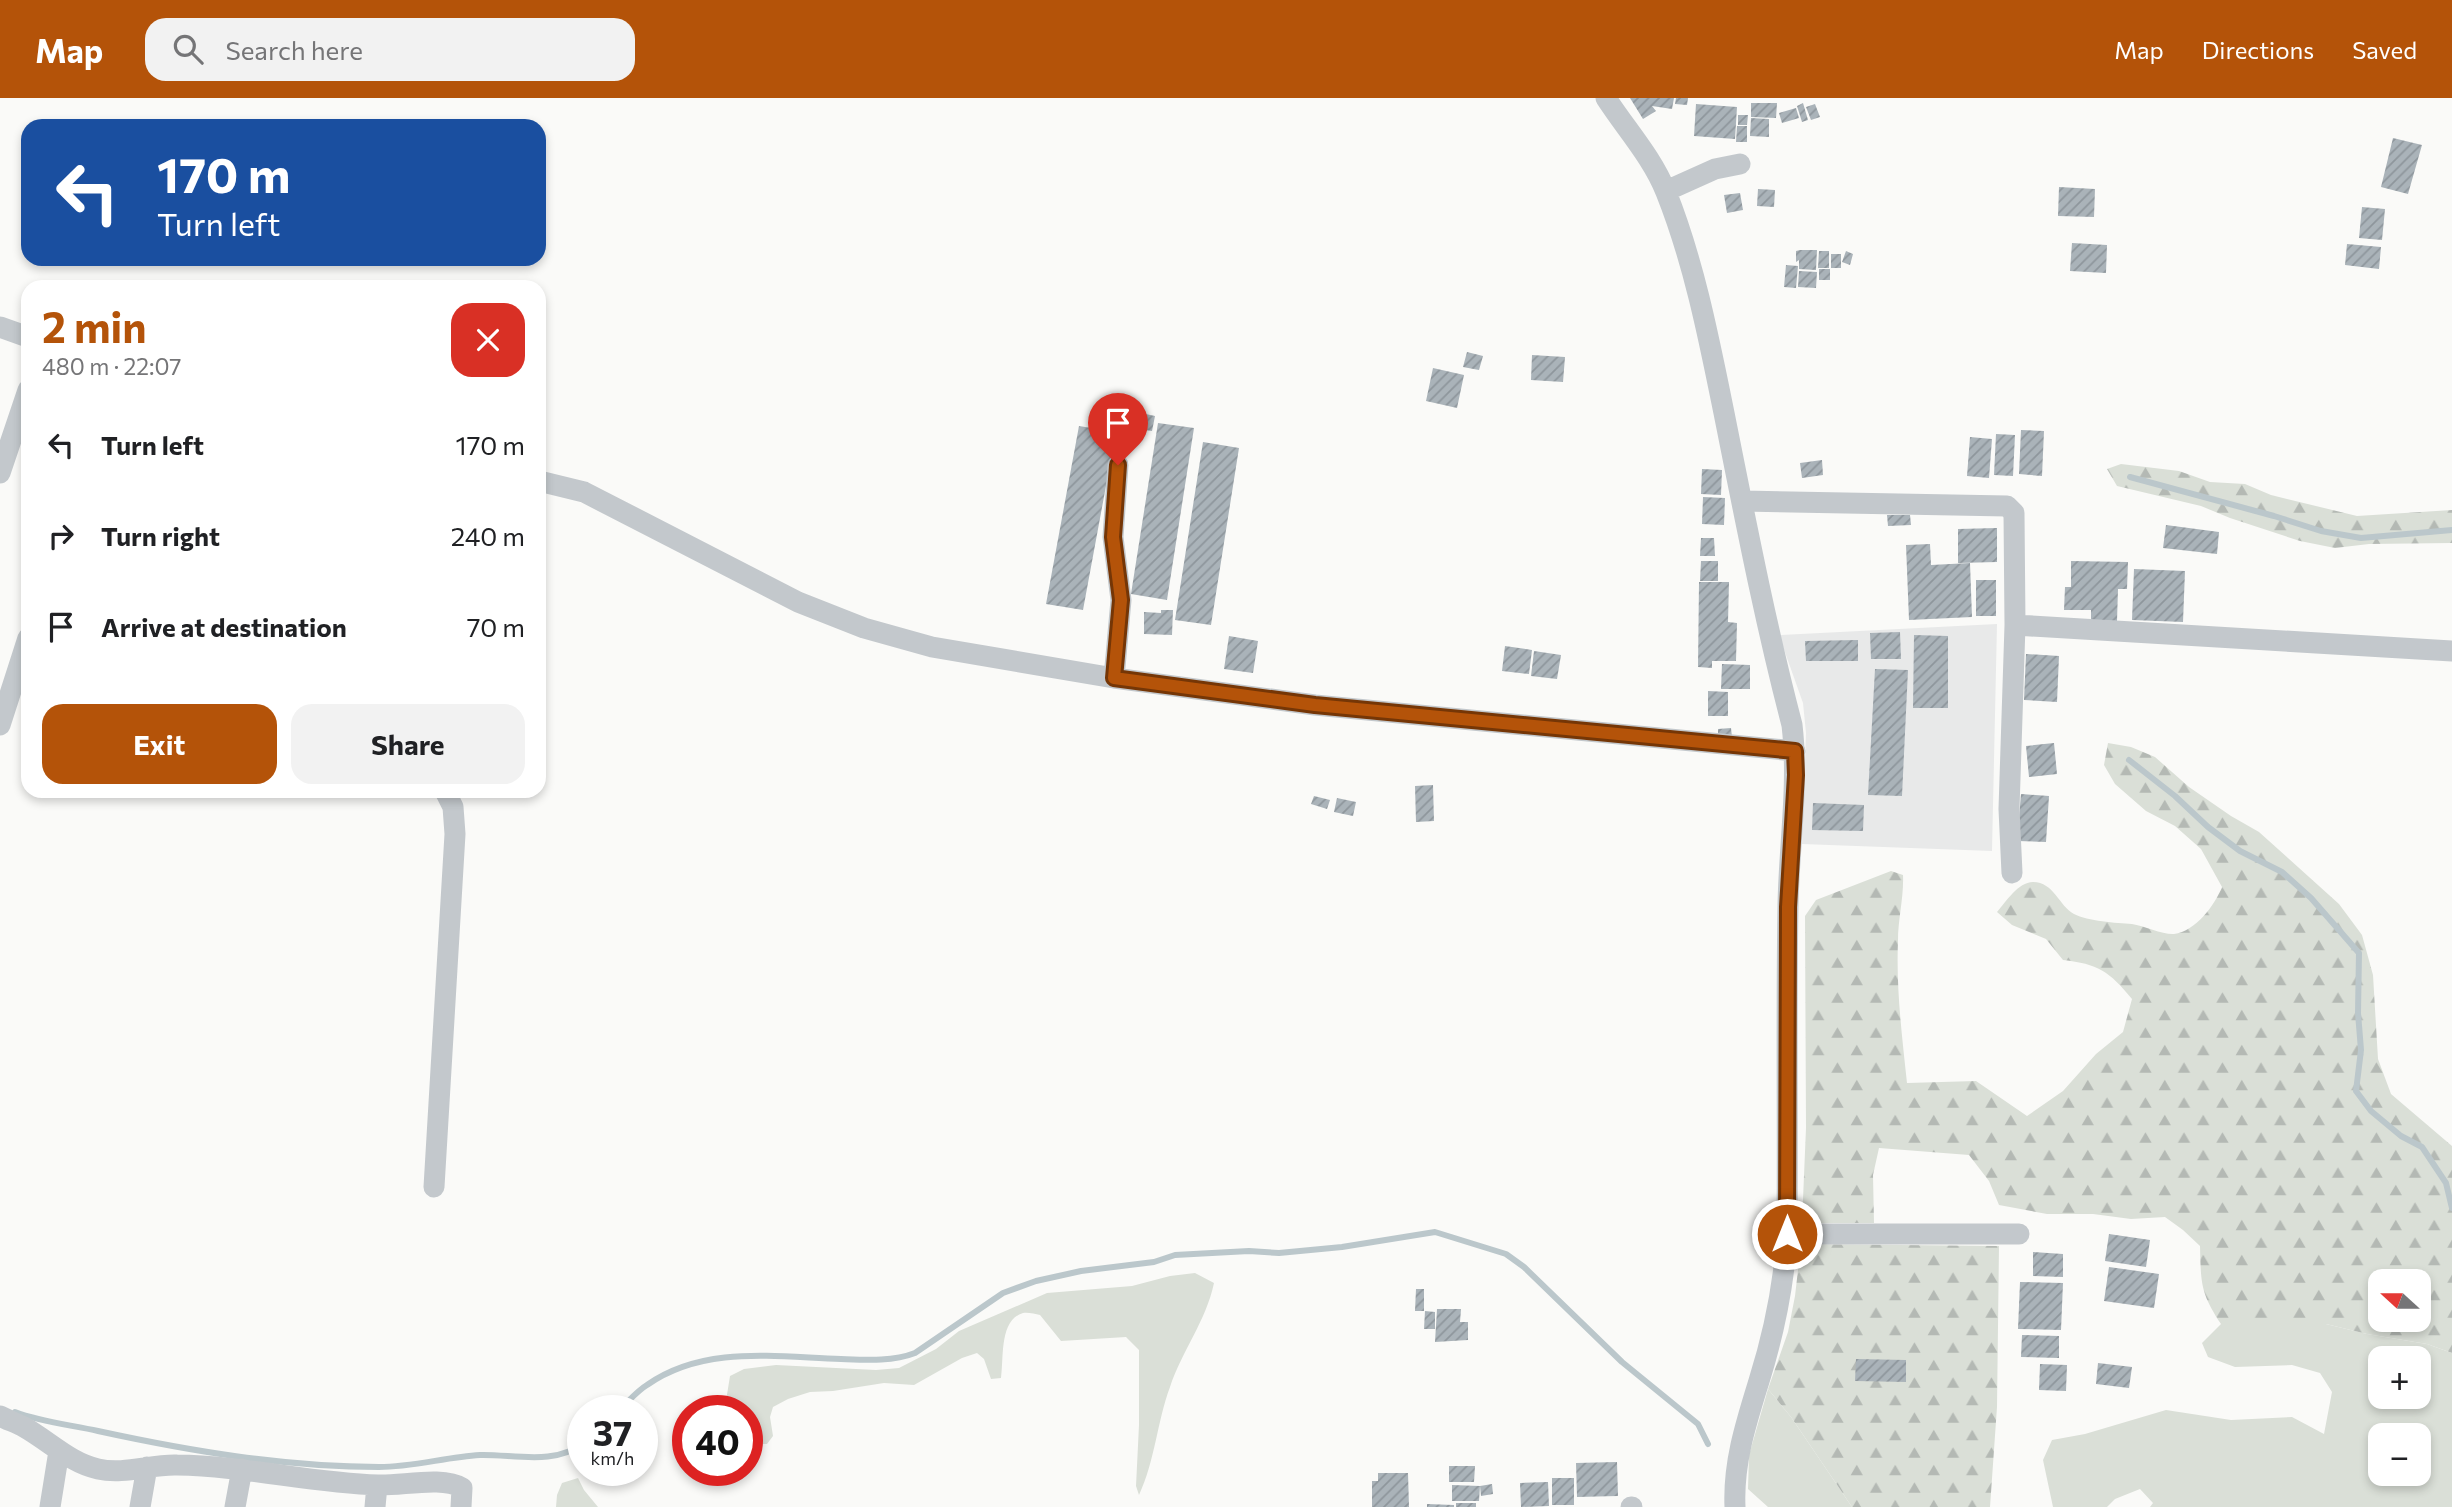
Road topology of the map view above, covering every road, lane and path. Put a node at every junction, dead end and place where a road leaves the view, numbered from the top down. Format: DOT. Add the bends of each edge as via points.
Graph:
graph roads {
  1 [pos="1606,98"];
  2 [pos="1740,164"];
  3 [pos="1665,191"];
  4 [pos="0,327"];
  5 [pos="21,334"];
  6 [pos="21,411"];
  7 [pos="1118,465"];
  8 [pos="0,473"];
  9 [pos="546,483"];
  10 [pos="1742,501"];
  11 [pos="2015,625"];
  12 [pos="2452,651"];
  13 [pos="21,660"];
  14 [pos="1114,678"];
  15 [pos="0,725"];
  16 [pos="1795,751"];
  17 [pos="448,798"];
  18 [pos="2012,873"];
  19 [pos="434,1187"];
  20 [pos="1787,1234"];
  21 [pos="2019,1234"];
  22 [pos="0,1416"];
  23 [pos="59,1451"];
  24 [pos="147,1467"];
  25 [pos="242,1469"];
  26 [pos="377,1485"];
  27 [pos="50,1507"];
  28 [pos="140,1507"];
  29 [pos="235,1507"];
  30 [pos="375,1507"];
  31 [pos="461,1507"];
  32 [pos="1735,1507"];
  1 -- 3 [label="street" via="1650,160"];
  2 -- 3 [label="street" via="1715,169"];
  3 -- 10 [label="street" via="1712,353"];
  4 -- 5 [label="street"];
  6 -- 8 [label="street"];
  7 -- 14 [label="street" via="1113,537 1121,600"];
  9 -- 14 [label="street" via="583,492 798,602 864,628 932,647"];
  10 -- 11 [label="street" via="2007,506 2016,522"];
  10 -- 16 [label="street"];
  11 -- 12 [label="street"];
  11 -- 18 [label="street"];
  13 -- 15 [label="street"];
  14 -- 16 [label="street" via="1315,705"];
  16 -- 20 [label="street" via="1788,907"];
  17 -- 19 [label="street" via="455,834"];
  20 -- 21 [label="street"];
  20 -- 32 [label="street" via="1774,1329 1737,1463"];
  22 -- 23 [label="street"];
  23 -- 24 [label="street" via="100,1470"];
  23 -- 27 [label="street"];
  24 -- 25 [label="street"];
  24 -- 28 [label="street"];
  25 -- 26 [label="street" via="313,1481"];
  25 -- 29 [label="street"];
  26 -- 30 [label="street"];
  26 -- 31 [label="street" via="456,1484 462,1488"];
}
